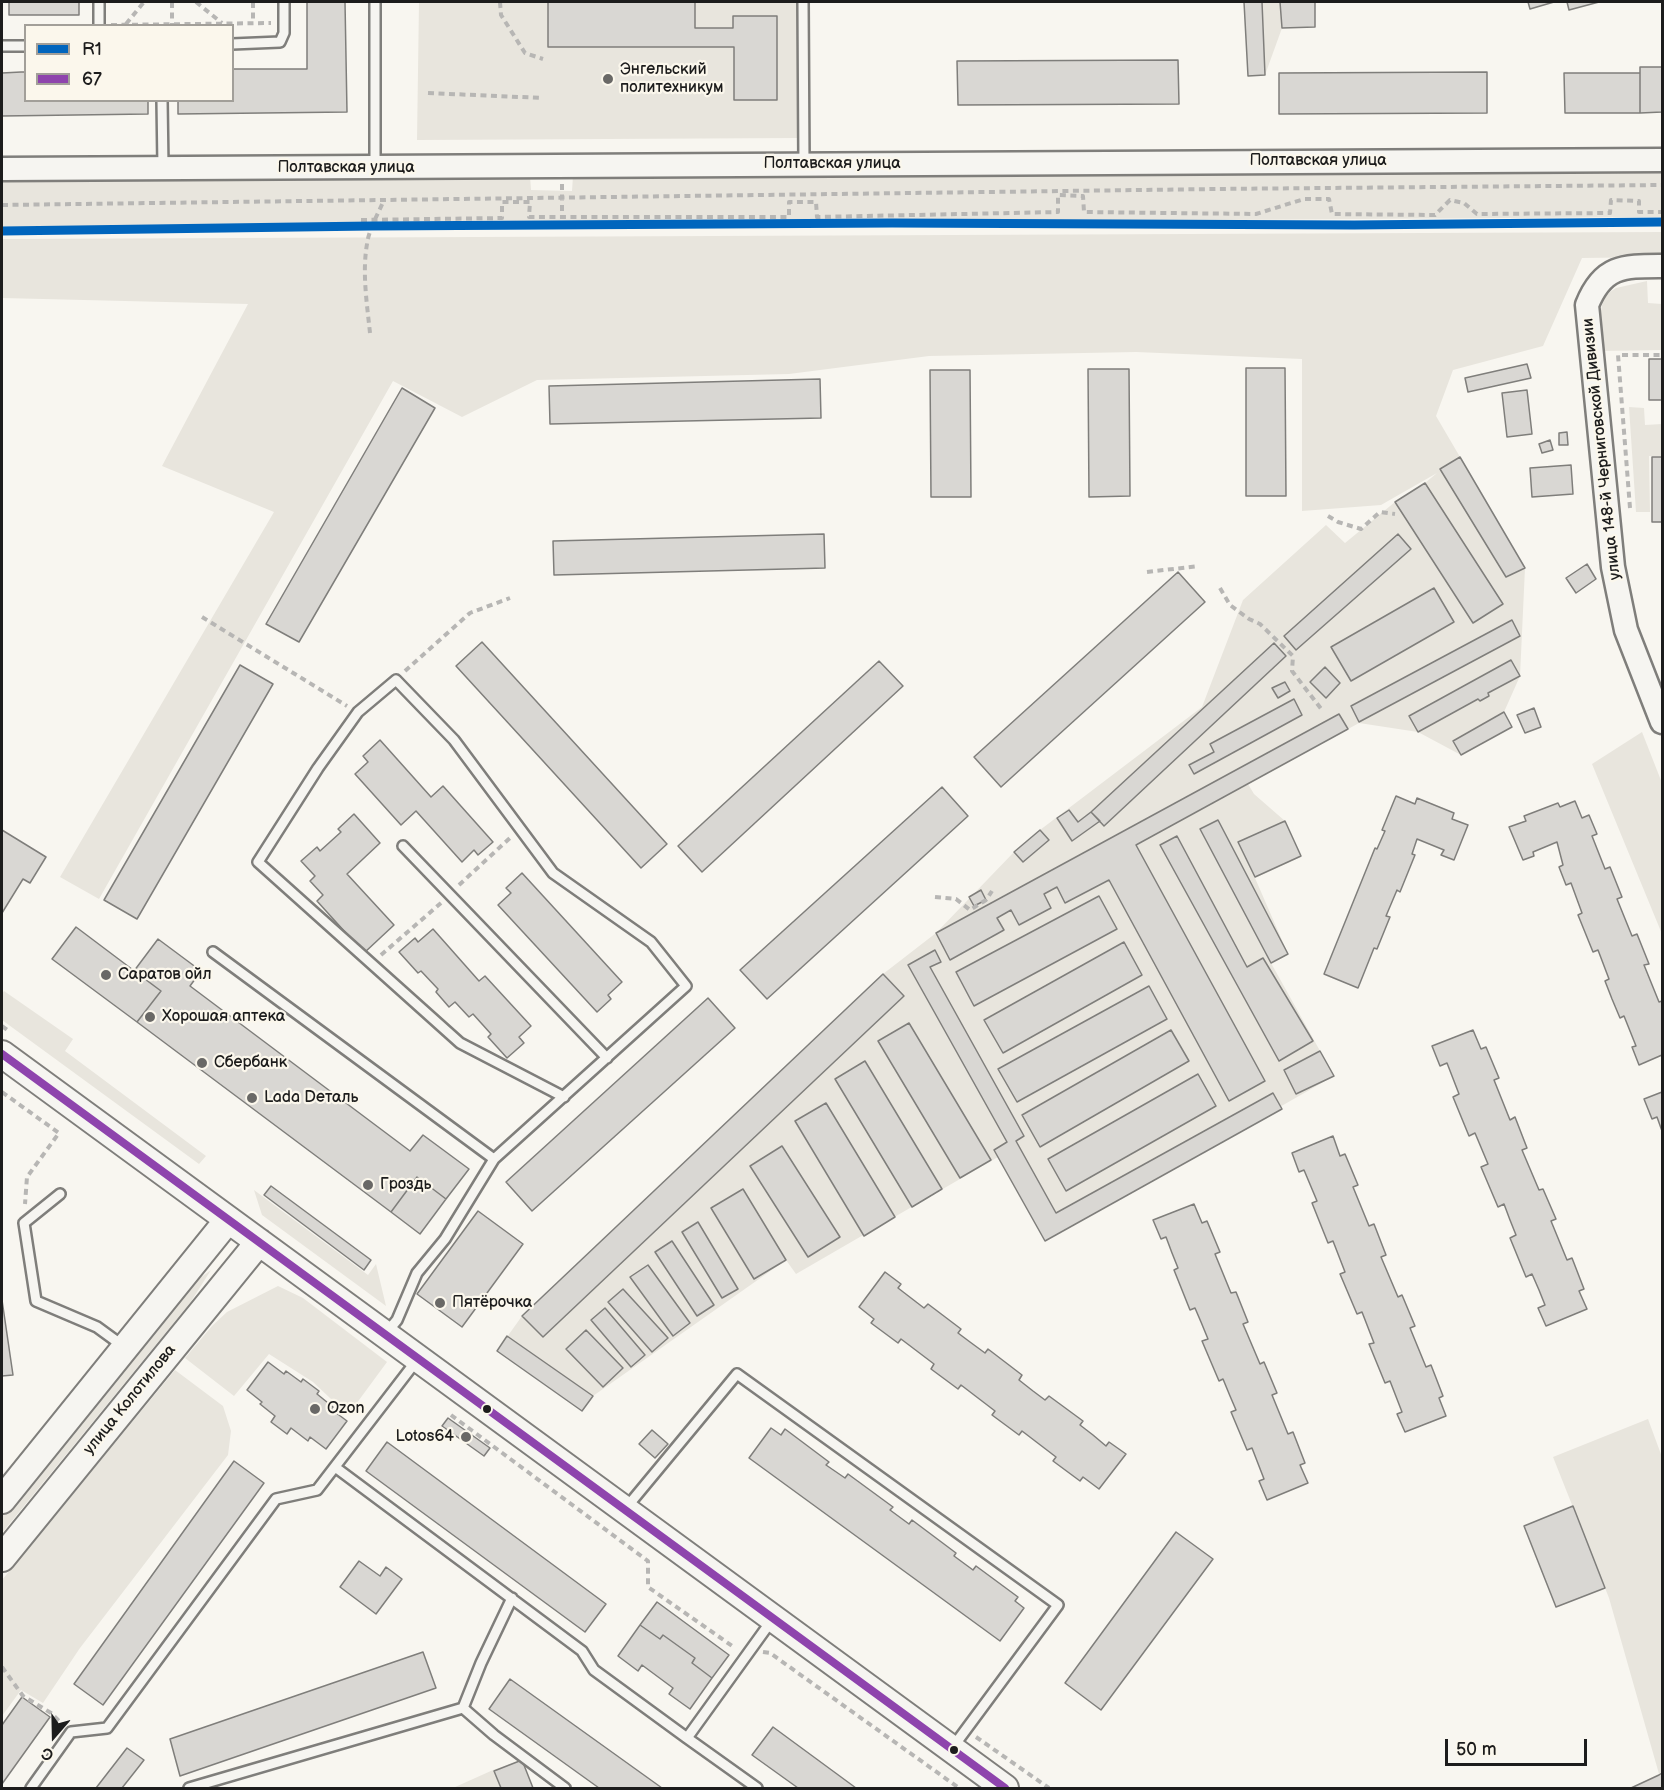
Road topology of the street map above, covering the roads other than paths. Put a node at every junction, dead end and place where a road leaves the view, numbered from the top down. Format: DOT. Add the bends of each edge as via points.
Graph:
graph roads {
  1 [pos="99,2"];
  2 [pos="284,2"];
  3 [pos="375,2"];
  4 [pos="803,2"];
  5 [pos="99,24"];
  6 [pos="234,44"];
  7 [pos="2,46"];
  8 [pos="24,46"];
  9 [pos="162,102"];
  10 [pos="1662,160"];
  11 [pos="804,164"];
  12 [pos="375,168"];
  13 [pos="2,169"];
  14 [pos="163,169"];
  15 [pos="1662,266"];
  16 [pos="1662,722"];
  17 [pos="403,846"];
  18 [pos="213,952"];
  19 [pos="2,1054"];
  20 [pos="607,1058"];
  21 [pos="564,1097"];
  22 [pos="494,1159"];
  23 [pos="60,1194"];
  24 [pos="228,1220"];
  25 [pos="259,1242"];
  26 [pos="385,1334"];
  27 [pos="125,1347"];
  28 [pos="418,1358"];
  29 [pos="335,1467"];
  30 [pos="2,1500"];
  31 [pos="625,1509"];
  32 [pos="2,1558"];
  33 [pos="512,1598"];
  34 [pos="773,1618"];
  35 [pos="464,1708"];
  36 [pos="687,1738"];
  37 [pos="951,1749"];
  38 [pos="30,1788"];
  39 [pos="189,1788"];
  40 [pos="565,1788"];
  41 [pos="758,1788"];
  42 [pos="1005,1788"];
  1 -- 5 [label="lane"];
  2 -- 6 [label="lane" via="280,42"];
  3 -- 12 [label="lane"];
  4 -- 11 [label="lane"];
  7 -- 8 [label="lane"];
  9 -- 14 [label="lane"];
  10 -- 11 [label="street, Полтавская улица"];
  11 -- 12 [label="street, Полтавская улица"];
  12 -- 14 [label="street, Полтавская улица"];
  13 -- 14 [label="street, Полтавская улица"];
  15 -- 16 [label="street, улица 148-й Черниговской Дивизии" via="1616,270 1594,288 1587,305 1613,567 1626,630"];
  17 -- 20 [label="lane"];
  18 -- 22 [label="lane"];
  19 -- 24 [label="main road"];
  20 -- 21 [label="lane"];
  20 -- 21 [label="lane" via="686,986 651,942 553,873 454,740 396,680 358,712 258,862 460,1043"];
  21 -- 22 [label="lane"];
  22 -- 26 [label="lane" via="445,1239 417,1273 397,1320"];
  23 -- 27 [label="lane" via="24,1223 36,1301 97,1327"];
  24 -- 25 [label="main road"];
  24 -- 27 [label="main road"];
  25 -- 26 [label="main road"];
  25 -- 32 [label="main road, улица Колотилова"];
  26 -- 28 [label="main road"];
  27 -- 30 [label="main road"];
  28 -- 29 [label="lane"];
  28 -- 31 [label="main road"];
  29 -- 33 [label="lane"];
  29 -- 38 [label="lane" via="317,1490 276,1499 107,1728 71,1732"];
  31 -- 34 [label="main road"];
  31 -- 37 [label="lane" via="737,1374 1058,1605"];
  33 -- 35 [label="lane"];
  33 -- 36 [label="lane" via="582,1651 594,1670"];
  34 -- 36 [label="lane"];
  34 -- 37 [label="main road"];
  35 -- 39 [label="lane"];
  35 -- 40 [label="lane"];
  36 -- 41 [label="lane"];
  37 -- 42 [label="main road"];
}
